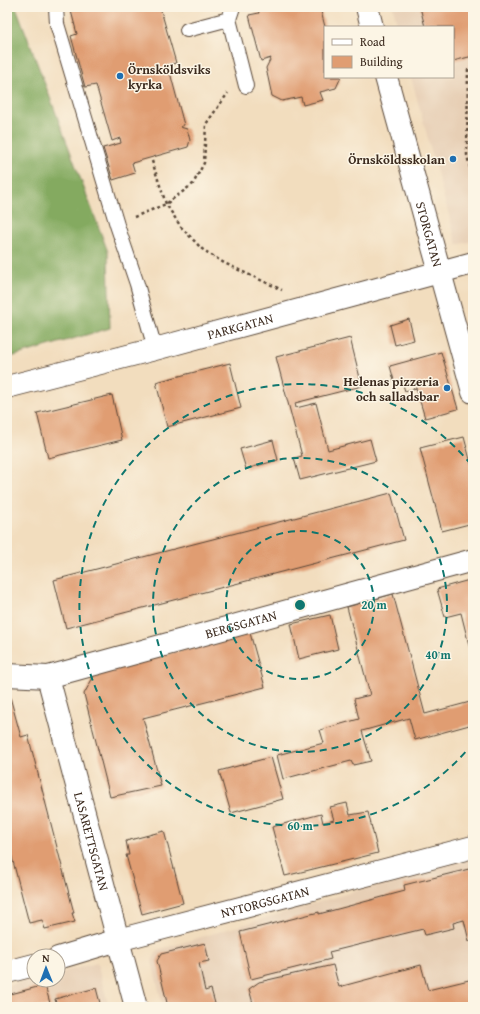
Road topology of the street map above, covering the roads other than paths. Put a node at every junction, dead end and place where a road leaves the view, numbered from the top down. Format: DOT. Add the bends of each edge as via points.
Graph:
graph roads {
  1 [pos="56,7"];
  2 [pos="367,7"];
  3 [pos="231,13"];
  4 [pos="372,26"];
  5 [pos="187,30"];
  6 [pos="386,78"];
  7 [pos="246,86"];
  8 [pos="473,263"];
  9 [pos="441,271"];
  10 [pos="155,349"];
  11 [pos="7,387"];
  12 [pos="473,392"];
  13 [pos="473,560"];
  14 [pos="7,675"];
  15 [pos="48,676"];
  16 [pos="473,847"];
  17 [pos="118,940"];
  18 [pos="66,956"];
  19 [pos="26,966"];
  20 [pos="7,972"];
  21 [pos="136,1007"];
  1 -- 10 [label="lane" via="57,24"];
  2 -- 4 [label="street"];
  3 -- 5 [label="lane"];
  3 -- 7 [label="lane"];
  6 -- 9 [label="street, STORGATAN"];
  8 -- 9 [label="street, PARKGATAN"];
  9 -- 10 [label="street, PARKGATAN"];
  9 -- 12 [label="street, STORGATAN"];
  10 -- 11 [label="street, PARKGATAN"];
  13 -- 15 [label="street, BERGSGATAN"];
  14 -- 15 [label="street, BERGSGATAN"];
  15 -- 17 [label="street, LASARETTSGATAN"];
  16 -- 17 [label="street, NYTORGSGATAN"];
  17 -- 18 [label="street, NYTORGSGATAN"];
  17 -- 21 [label="street, LASARETTSGATAN"];
  19 -- 20 [label="street"];
}
